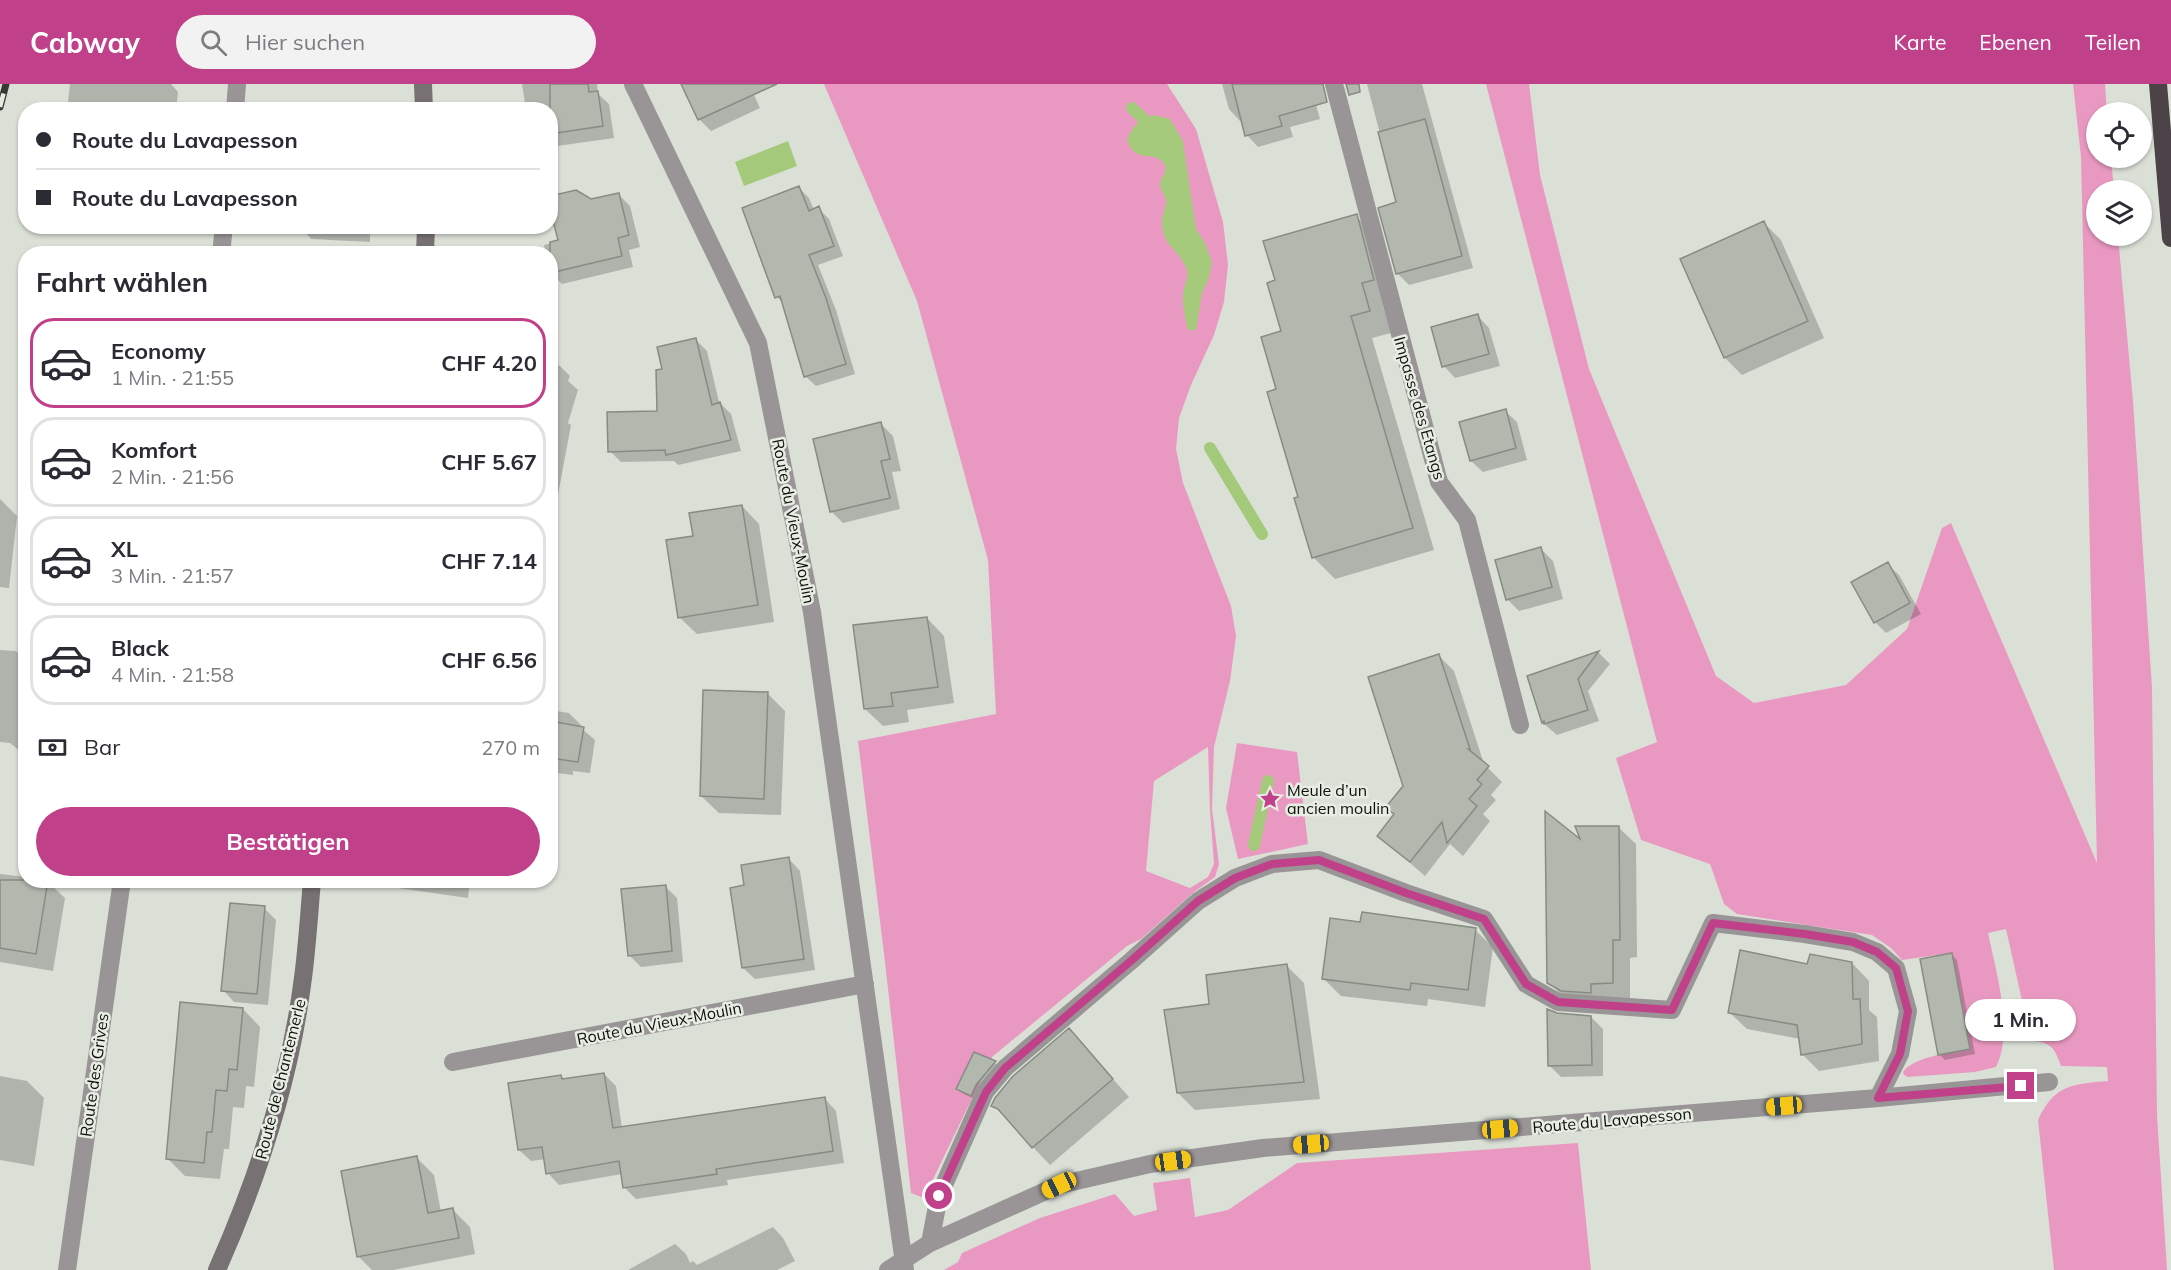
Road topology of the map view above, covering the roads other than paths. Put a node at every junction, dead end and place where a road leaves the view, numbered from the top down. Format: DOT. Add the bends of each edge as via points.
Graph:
graph roads {
  1 [pos="237,84"];
  2 [pos="423,84"];
  3 [pos="633,84"];
  4 [pos="1334,84"];
  5 [pos="2158,84"];
  6 [pos="236,102"];
  7 [pos="424,102"];
  8 [pos="2171,238"];
  9 [pos="1520,725"];
  10 [pos="121,888"];
  11 [pos="311,888"];
  12 [pos="865,984"];
  13 [pos="453,1062"];
  14 [pos="2049,1082"];
  15 [pos="1878,1098"];
  16 [pos="930,1244"];
  17 [pos="899,1267"];
  18 [pos="67,1270"];
  19 [pos="217,1270"];
  1 -- 6 [label="street"];
  2 -- 7 [label="street"];
  3 -- 12 [label="street, Route du Vieux-Moulin" via="758,343 812,612"];
  4 -- 9 [label="street, Impasse des Etangs" via="1439,482 1467,520"];
  5 -- 8 [label="highway"];
  10 -- 18 [label="street, Route des Grives"];
  11 -- 19 [label="street, Route de Chantemerle" via="302,986 278,1102 258,1166"];
  12 -- 13 [label="street, Route du Vieux-Moulin"];
  12 -- 17 [label="street, Route du Vieux-Moulin"];
  14 -- 15 [label="street, Route du Lavapesson"];
  15 -- 16 [label="street, Route du Lavapesson" via="1263,1148 1150,1164 1059,1185"];
  15 -- 16 [label="street" via="1900,1054 1908,1011 1896,968 1877,952 1853,942 1713,923 1672,1010 1558,1002 1526,984 1484,919 1319,860 1272,864 1235,878 1198,901 1005,1068 986,1092 939,1196"];
  16 -- 17 [label="street, Route du Lavapesson"];
}
